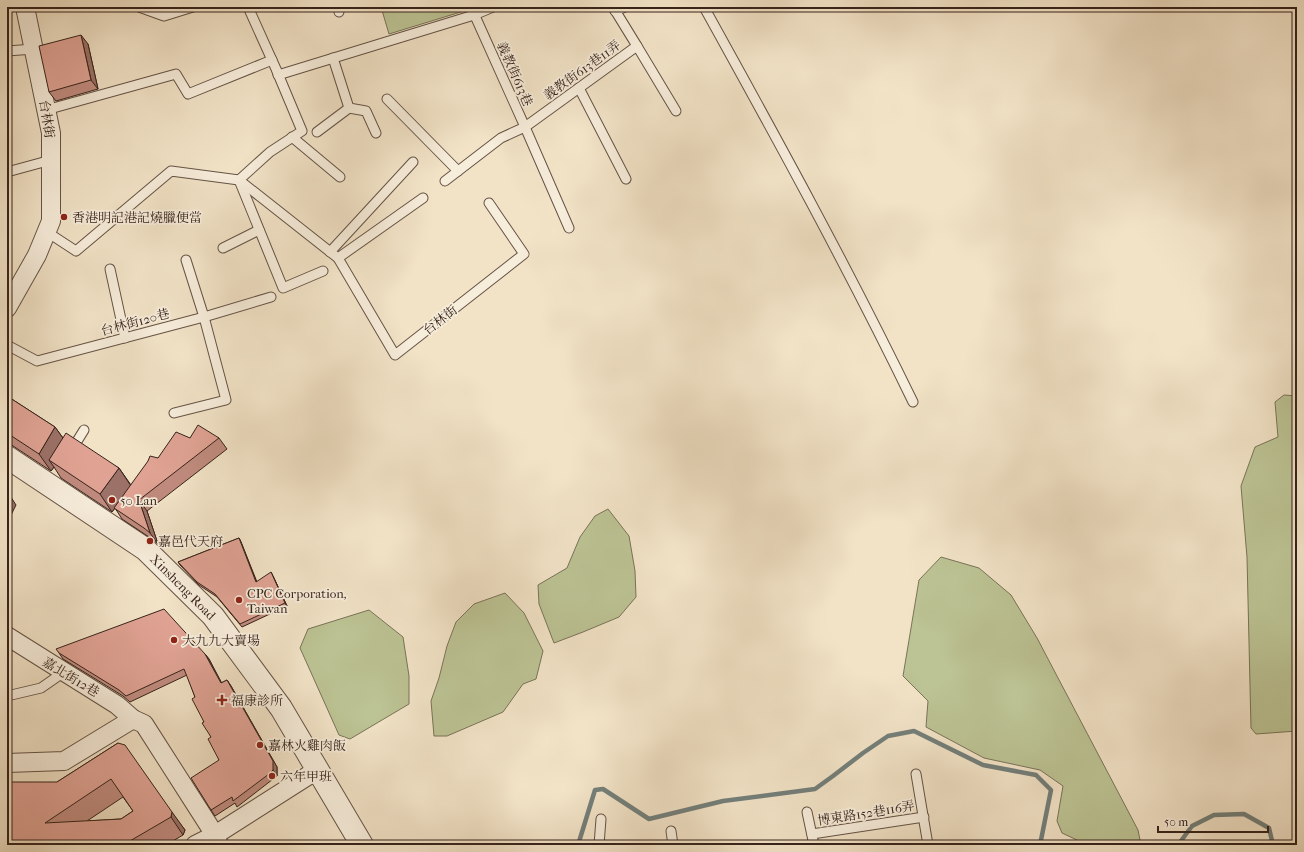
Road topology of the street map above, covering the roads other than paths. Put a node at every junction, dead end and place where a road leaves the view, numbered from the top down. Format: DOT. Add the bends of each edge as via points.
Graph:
graph roads {
  1 [pos="26,7"];
  2 [pos="139,7"];
  3 [pos="193,7"];
  4 [pos="248,7"];
  5 [pos="493,7"];
  6 [pos="625,7"];
  7 [pos="704,7"];
  8 [pos="614,9"];
  9 [pos="472,11"];
  10 [pos="637,46"];
  11 [pos="34,48"];
  12 [pos="7,51"];
  13 [pos="333,58"];
  14 [pos="272,60"];
  15 [pos="278,75"];
  16 [pos="579,88"];
  17 [pos="387,99"];
  18 [pos="349,108"];
  19 [pos="46,110"];
  20 [pos="676,111"];
  21 [pos="525,127"];
  22 [pos="317,132"];
  23 [pos="376,133"];
  24 [pos="292,137"];
  25 [pos="51,160"];
  26 [pos="413,162"];
  27 [pos="458,171"];
  28 [pos="7,172"];
  29 [pos="340,178"];
  30 [pos="626,179"];
  31 [pos="239,180"];
  32 [pos="445,181"];
  33 [pos="423,198"];
  34 [pos="489,203"];
  35 [pos="569,228"];
  36 [pos="259,230"];
  37 [pos="47,232"];
  38 [pos="223,248"];
  39 [pos="330,252"];
  40 [pos="338,258"];
  41 [pos="186,260"];
  42 [pos="110,269"];
  43 [pos="323,271"];
  44 [pos="271,297"];
  45 [pos="7,308"];
  46 [pos="204,317"];
  47 [pos="125,338"];
  48 [pos="7,345"];
  49 [pos="913,402"];
  50 [pos="174,413"];
  51 [pos="84,430"];
  52 [pos="7,457"];
  53 [pos="65,461"];
  54 [pos="7,636"];
  55 [pos="64,672"];
  56 [pos="7,696"];
  57 [pos="133,719"];
  58 [pos="7,763"];
  59 [pos="317,770"];
  60 [pos="916,774"];
  61 [pos="807,812"];
  62 [pos="924,817"];
  63 [pos="601,819"];
  64 [pos="671,831"];
  65 [pos="812,834"];
  66 [pos="217,840"];
  67 [pos="195,845"];
  68 [pos="362,845"];
  69 [pos="599,845"];
  70 [pos="673,845"];
  71 [pos="814,845"];
  72 [pos="928,845"];
  1 -- 11 [label="street, 台林街"];
  2 -- 3 [label="lane" via="164,16"];
  4 -- 14 [label="lane"];
  5 -- 9 [label="lane"];
  6 -- 8 [label="lane"];
  7 -- 49 [label="lane" via="887,348"];
  8 -- 10 [label="lane, 義教街613巷11弄"];
  9 -- 13 [label="lane"];
  9 -- 21 [label="lane, 義教街613巷"];
  10 -- 16 [label="lane, 義教街613巷11弄"];
  10 -- 20 [label="lane"];
  11 -- 12 [label="lane"];
  11 -- 19 [label="street, 台林街"];
  13 -- 15 [label="lane"];
  13 -- 18 [label="lane"];
  14 -- 15 [label="lane"];
  14 -- 19 [label="lane" via="188,94 176,74"];
  15 -- 24 [label="lane" via="302,131"];
  16 -- 21 [label="lane, 義教街613巷11弄"];
  16 -- 30 [label="lane"];
  17 -- 27 [label="lane"];
  18 -- 22 [label="lane"];
  18 -- 23 [label="lane" via="366,111"];
  19 -- 25 [label="street, 台林街" via="51,133"];
  21 -- 27 [label="lane, 義教街613巷" via="501,138"];
  21 -- 35 [label="lane"];
  24 -- 29 [label="lane"];
  24 -- 31 [label="lane" via="270,152"];
  25 -- 28 [label="lane"];
  25 -- 37 [label="street, 台林街" via="51,221"];
  26 -- 39 [label="lane"];
  27 -- 32 [label="lane, 義教街613巷"];
  31 -- 36 [label="lane"];
  31 -- 37 [label="lane" via="171,171 76,251"];
  31 -- 39 [label="lane, 台林街"];
  33 -- 40 [label="lane"];
  34 -- 40 [label="lane, 台林街" via="524,254 395,355"];
  36 -- 38 [label="lane"];
  36 -- 43 [label="lane" via="282,288"];
  37 -- 45 [label="street, 台林街" via="37,256"];
  39 -- 40 [label="lane, 台林街"];
  41 -- 46 [label="lane"];
  42 -- 47 [label="lane"];
  44 -- 46 [label="lane, 台林街120巷"];
  46 -- 47 [label="lane, 台林街120巷"];
  46 -- 50 [label="lane" via="226,400"];
  47 -- 48 [label="lane, 台林街120巷" via="37,361"];
  51 -- 53 [label="lane"];
  52 -- 59 [label="street, Xinsheng Road" via="112,523 144,549 213,616 281,708"];
  54 -- 55 [label="street, 嘉北街12巷"];
  55 -- 56 [label="lane" via="41,688"];
  55 -- 57 [label="street, 嘉北街12巷" via="117,704"];
  57 -- 58 [label="street" via="64,761"];
  57 -- 66 [label="street, 嘉北街12巷" via="144,724"];
  59 -- 66 [label="street"];
  59 -- 68 [label="street, Xinsheng Road"];
  60 -- 62 [label="lane, 博東路152巷116弄"];
  61 -- 65 [label="lane"];
  62 -- 65 [label="lane, 博東路152巷116弄"];
  62 -- 72 [label="lane, 博東路152巷116弄"];
  63 -- 69 [label="lane"];
  64 -- 70 [label="lane"];
  65 -- 71 [label="lane"];
  66 -- 67 [label="street"];
}
